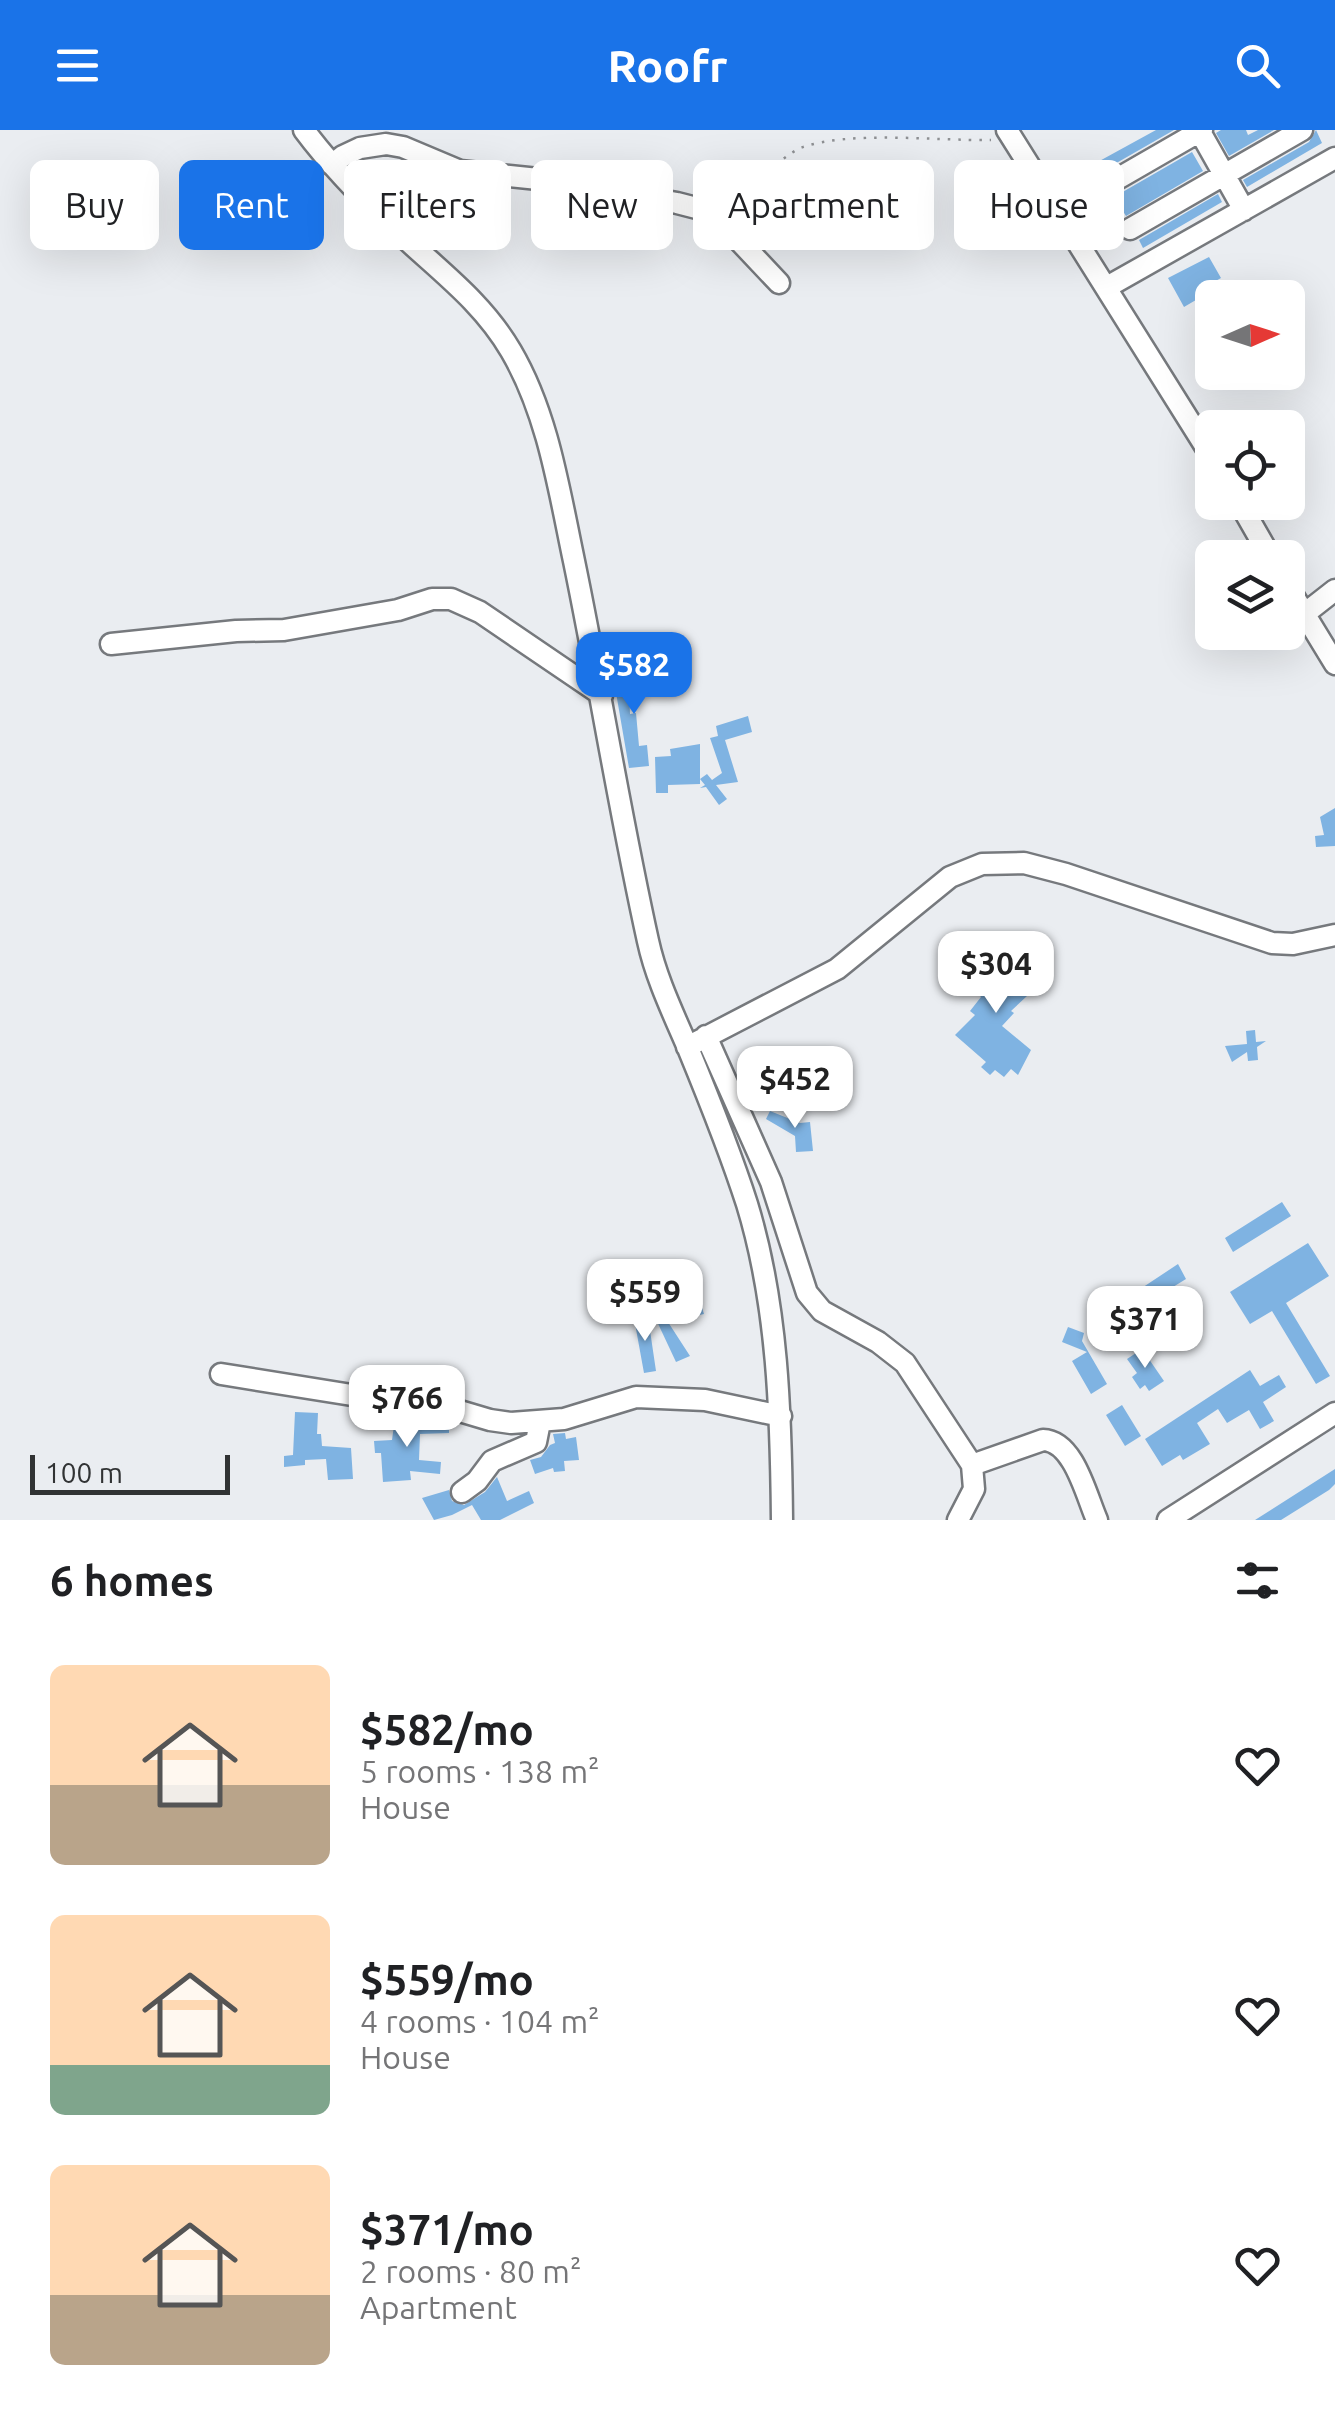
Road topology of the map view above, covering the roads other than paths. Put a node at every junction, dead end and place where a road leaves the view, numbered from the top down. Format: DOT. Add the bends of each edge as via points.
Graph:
graph roads {
  1 [pos="304,130"];
  2 [pos="1200,130"];
  3 [pos="1302,130"];
  4 [pos="1010,134"];
  5 [pos="1335,158"];
  6 [pos="332,165"];
  7 [pos="1124,175"];
  8 [pos="1224,175"];
  9 [pos="1244,210"];
  10 [pos="1130,229"];
  11 [pos="779,283"];
  12 [pos="1107,288"];
  13 [pos="1195,430"];
  14 [pos="1335,590"];
  15 [pos="1305,615"];
  16 [pos="1305,618"];
  17 [pos="111,644"];
  18 [pos="1335,664"];
  19 [pos="602,695"];
  20 [pos="1335,936"];
  21 [pos="696,1041"];
  22 [pos="221,1374"];
  23 [pos="1335,1412"];
  24 [pos="781,1416"];
  25 [pos="540,1422"];
  26 [pos="972,1466"];
  27 [pos="462,1492"];
  28 [pos="782,1520"];
  29 [pos="958,1520"];
  30 [pos="1097,1520"];
  31 [pos="1168,1520"];
  1 -- 6 [label="street"];
  2 -- 7 [label="street"];
  2 -- 8 [label="street"];
  3 -- 8 [label="street"];
  4 -- 12 [label="street"];
  5 -- 9 [label="street"];
  6 -- 11 [label="street" via="360,148 386,144 460,171 677,202 712,212"];
  6 -- 19 [label="street" via="466,292 510,350 540,418 558,485"];
  8 -- 9 [label="street"];
  8 -- 10 [label="street"];
  9 -- 12 [label="street"];
  12 -- 13 [label="street"];
  14 -- 15 [label="street"];
  16 -- 18 [label="street"];
  17 -- 19 [label="street" via="284,630 451,599"];
  19 -- 21 [label="street" via="648,944 665,996"];
  20 -- 21 [label="street" via="1272,943 1052,870 982,864 950,877 837,969"];
  21 -- 24 [label="street" via="747,1206"];
  21 -- 26 [label="street" via="771,1182 806,1293 822,1311 905,1363"];
  22 -- 25 [label="street" via="426,1401 490,1420"];
  23 -- 31 [label="street"];
  24 -- 25 [label="street" via="705,1400 636,1397"];
  24 -- 28 [label="street"];
  25 -- 27 [label="street" via="536,1442 492,1461"];
  26 -- 29 [label="street" via="974,1489"];
  26 -- 30 [label="street" via="1053,1441 1067,1453"];
}
